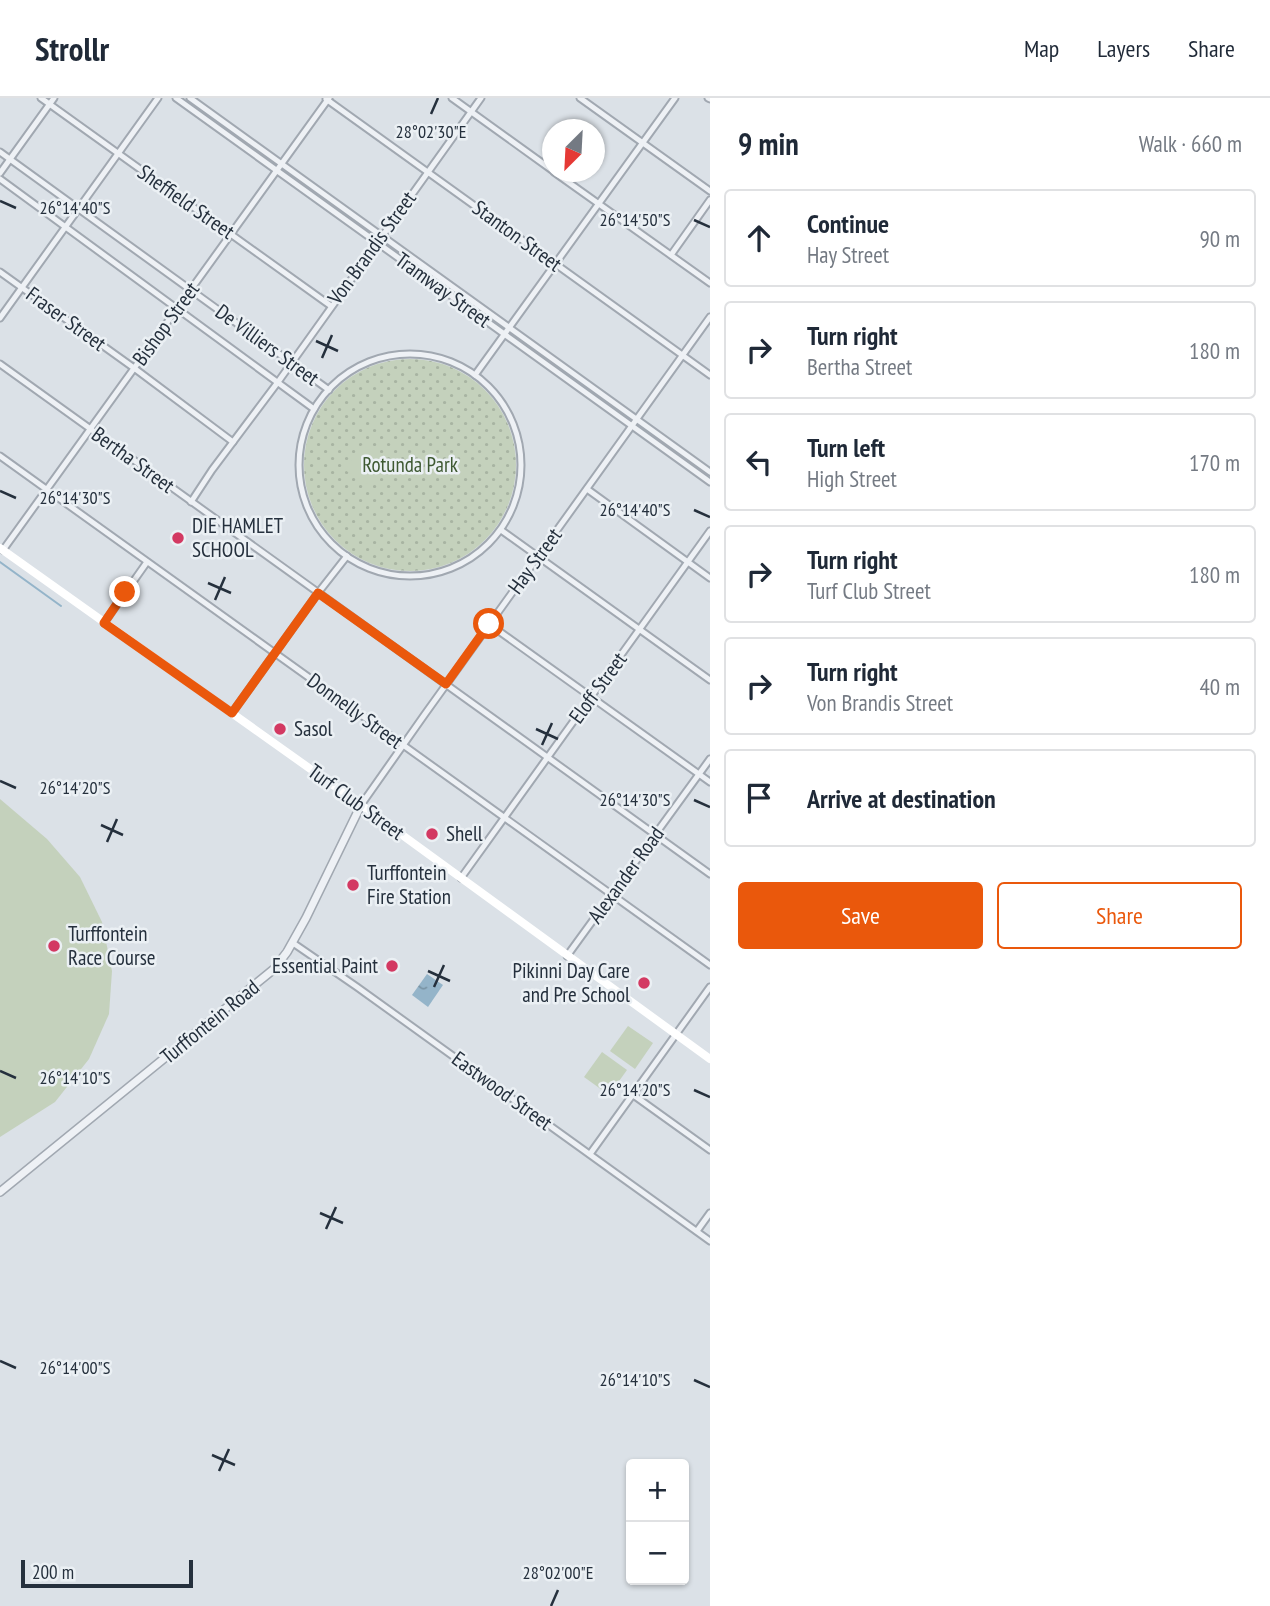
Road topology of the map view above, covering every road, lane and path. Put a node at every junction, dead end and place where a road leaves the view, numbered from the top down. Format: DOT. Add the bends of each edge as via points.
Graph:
graph roads {
  1 [pos="41,98"];
  2 [pos="158,98"];
  3 [pos="176,98"];
  4 [pos="190,98"];
  5 [pos="452,98"];
  6 [pos="481,98"];
  7 [pos="580,98"];
  8 [pos="675,98"];
  9 [pos="327,99"];
  10 [pos="52,101"];
  11 [pos="471,112"];
  12 [pos="225,123"];
  13 [pos="221,129"];
  14 [pos="642,143"];
  15 [pos="0,152"];
  16 [pos="118,153"];
  17 [pos="10,160"];
  18 [pos="542,163"];
  19 [pos="278,166"];
  20 [pos="427,172"];
  21 [pos="0,173"];
  22 [pos="0,179"];
  23 [pos="569,182"];
  24 [pos="710,191"];
  25 [pos="330,199"];
  26 [pos="710,200"];
  27 [pos="599,203"];
  28 [pos="326,206"];
  29 [pos="79,209"];
  30 [pos="65,228"];
  31 [pos="230,233"];
  32 [pos="382,235"];
  33 [pos="377,243"];
  34 [pos="671,256"];
  35 [pos="556,264"];
  36 [pos="0,272"];
  37 [pos="447,282"];
  38 [pos="710,283"];
  39 [pos="21,288"];
  40 [pos="441,289"];
  41 [pos="190,290"];
  42 [pos="470,300"];
  43 [pos="331,306"];
  44 [pos="466,306"];
  45 [pos="177,308"];
  46 [pos="710,317"];
  47 [pos="0,318"];
  48 [pos="510,328"];
  49 [pos="505,334"];
  50 [pos="682,355"];
  51 [pos="292,362"];
  52 [pos="0,364"];
  53 [pos="134,368"];
  54 [pos="570,371"];
  55 [pos="710,374"];
  56 [pos="475,375"];
  57 [pos="565,378"];
  58 [pos="278,382"];
  59 [pos="329,390"];
  60 [pos="314,409"];
  61 [pos="637,419"];
  62 [pos="632,426"];
  63 [pos="91,429"];
  64 [pos="233,442"];
  65 [pos="686,454"];
  66 [pos="0,456"];
  67 [pos="682,462"];
  68 [pos="710,472"];
  69 [pos="710,482"];
  70 [pos="587,489"];
  71 [pos="46,490"];
  72 [pos="191,502"];
  73 [pos="501,530"];
  74 [pos="710,531"];
  75 [pos="1,549"];
  76 [pos="347,556"];
  77 [pos="538,556"];
  78 [pos="147,562"];
  79 [pos="688,563"];
  80 [pos="710,578"];
  81 [pos="318,593"];
  82 [pos="104,623"];
  83 [pos="489,624"];
  84 [pos="639,629"];
  85 [pos="275,653"];
  86 [pos="710,680"];
  87 [pos="446,684"];
  88 [pos="591,697"];
  89 [pos="232,713"];
  90 [pos="403,745"];
  91 [pos="548,757"];
  92 [pos="710,759"];
  93 [pos="699,774"];
  94 [pos="710,782"];
  95 [pos="361,805"];
  96 [pos="504,818"];
  97 [pos="655,835"];
  98 [pos="710,874"];
  99 [pos="461,878"];
  100 [pos="612,895"];
  101 [pos="293,943"];
  102 [pos="567,957"];
  103 [pos="710,965"];
  104 [pos="710,987"];
  105 [pos="676,1035"];
  106 [pos="710,1059"];
  107 [pos="632,1094"];
  108 [pos="710,1150"];
  109 [pos="590,1154"];
  110 [pos="0,1192"];
  111 [pos="710,1213"];
  112 [pos="696,1231"];
  113 [pos="710,1241"];
  1 -- 10 [label="street, Sheffield Street"];
  2 -- 16 [label="street"];
  3 -- 13 [label="street, Tramway Street"];
  4 -- 12 [label="street, Tramway Street"];
  5 -- 11 [label="street"];
  6 -- 11 [label="street, Von Brandis Street"];
  7 -- 14 [label="street"];
  8 -- 14 [label="street"];
  9 -- 19 [label="street, Bishop Street"];
  9 -- 20 [label="street, Stanton Street"];
  10 -- 16 [label="street, Sheffield Street"];
  10 -- 17 [label="street"];
  11 -- 18 [label="street"];
  11 -- 20 [label="street, Von Brandis Street"];
  12 -- 13 [label="street"];
  12 -- 19 [label="street, Tramway Street"];
  13 -- 19 [label="street, Tramway Street"];
  14 -- 24 [label="street"];
  14 -- 27 [label="street"];
  15 -- 17 [label="street, De Villiers Street"];
  16 -- 29 [label="street"];
  16 -- 31 [label="street, Sheffield Street"];
  17 -- 21 [label="street"];
  17 -- 29 [label="street, De Villiers Street"];
  19 -- 25 [label="street, Tramway Street"];
  19 -- 28 [label="street, Tramway Street"];
  19 -- 31 [label="street, Bishop Street"];
  20 -- 32 [label="street, Von Brandis Street"];
  20 -- 35 [label="street, Stanton Street"];
  22 -- 30 [label="street, De Villiers Street"];
  23 -- 27 [label="street"];
  25 -- 28 [label="street"];
  25 -- 32 [label="street, Tramway Street"];
  26 -- 34 [label="street"];
  27 -- 34 [label="street"];
  27 -- 35 [label="street"];
  28 -- 33 [label="street, Tramway Street"];
  29 -- 30 [label="street"];
  29 -- 41 [label="street, De Villiers Street"];
  30 -- 39 [label="street"];
  30 -- 45 [label="street, De Villiers Street"];
  31 -- 41 [label="street, Bishop Street"];
  31 -- 43 [label="street, Sheffield Street"];
  32 -- 33 [label="street, Von Brandis Street"];
  32 -- 37 [label="street, Tramway Street"];
  33 -- 40 [label="street, Tramway Street"];
  33 -- 43 [label="street, Von Brandis Street"];
  34 -- 38 [label="street"];
  35 -- 48 [label="street"];
  35 -- 50 [label="street, Stanton Street"];
  36 -- 39 [label="street, Fraser Street"];
  37 -- 40 [label="street"];
  37 -- 42 [label="street, Tramway Street"];
  39 -- 47 [label="street"];
  39 -- 53 [label="street, Fraser Street"];
  40 -- 44 [label="street, Tramway Street"];
  41 -- 45 [label="street, Bishop Street"];
  41 -- 51 [label="street, De Villiers Street"];
  42 -- 44 [label="street"];
  42 -- 48 [label="street, Tramway Street"];
  43 -- 51 [label="street, Von Brandis Street"];
  44 -- 49 [label="street, Tramway Street"];
  45 -- 53 [label="street, Bishop Street"];
  45 -- 58 [label="street, De Villiers Street"];
  46 -- 50 [label="street, Hay Street"];
  48 -- 49 [label="street"];
  48 -- 54 [label="street, Tramway Street"];
  49 -- 56 [label="street"];
  49 -- 57 [label="street, Tramway Street"];
  50 -- 55 [label="street, Stanton Street"];
  50 -- 61 [label="street, Hay Street"];
  51 -- 58 [label="street, Von Brandis Street"];
  51 -- 59 [label="street, De Villiers Street"];
  52 -- 63 [label="street, Bertha Street"];
  53 -- 63 [label="street, Bishop Street"];
  53 -- 64 [label="street, Fraser Street"];
  54 -- 57 [label="street"];
  54 -- 61 [label="street, Tramway Street"];
  56 -- 59 [label="street" via="433,357 399,355 366,364"];
  56 -- 73 [label="street" via="508,412 520,447 517,497"];
  57 -- 62 [label="street, Tramway Street"];
  58 -- 60 [label="street, De Villiers Street"];
  58 -- 64 [label="street, Von Brandis Street"];
  59 -- 60 [label="street"];
  60 -- 76 [label="street" via="300,448 302,489 318,527"];
  61 -- 62 [label="street, Hay Street"];
  61 -- 65 [label="street, Tramway Street"];
  62 -- 67 [label="street, Tramway Street"];
  62 -- 70 [label="street, Hay Street"];
  63 -- 71 [label="street, Bishop Street"];
  63 -- 72 [label="street, Bertha Street"];
  64 -- 72 [label="street, Von Brandis Street"];
  65 -- 67 [label="street"];
  65 -- 68 [label="street, Tramway Street"];
  66 -- 71 [label="street, Donnelly Street"];
  67 -- 69 [label="street, Tramway Street"];
  70 -- 77 [label="street, Hay Street"];
  70 -- 79 [label="street"];
  71 -- 75 [label="street, Bishop Street"];
  71 -- 78 [label="street, Donnelly Street"];
  72 -- 81 [label="street, Bertha Street"];
  73 -- 76 [label="street" via="475,556 434,574 388,574"];
  73 -- 77 [label="street"];
  74 -- 79 [label="street, Eloff Street"];
  75 -- 82 [label="main road, Turf Club Street"];
  76 -- 81 [label="street"];
  77 -- 83 [label="street, Hay Street"];
  77 -- 84 [label="street"];
  78 -- 82 [label="street"];
  78 -- 85 [label="street, Donnelly Street"];
  79 -- 80 [label="street"];
  79 -- 84 [label="street, Eloff Street"];
  81 -- 85 [label="street"];
  81 -- 87 [label="street, Bertha Street"];
  82 -- 89 [label="main road, Turf Club Street"];
  83 -- 87 [label="street, Hay Street"];
  83 -- 88 [label="street"];
  84 -- 86 [label="street"];
  84 -- 88 [label="street, Eloff Street"];
  85 -- 89 [label="street"];
  85 -- 90 [label="street, Donnelly Street"];
  87 -- 90 [label="street, Hay Street"];
  87 -- 91 [label="street, Bertha Street"];
  88 -- 91 [label="street, Eloff Street"];
  88 -- 93 [label="street"];
  89 -- 95 [label="main road, Turf Club Street"];
  90 -- 95 [label="street, Hay Street"];
  90 -- 96 [label="street, Donnelly Street"];
  91 -- 96 [label="street, Eloff Street"];
  91 -- 97 [label="street, Bertha Street"];
  92 -- 93 [label="street, Alexander Road"];
  93 -- 94 [label="street"];
  93 -- 97 [label="street, Alexander Road"];
  95 -- 99 [label="main road, Turf Club Street"];
  95 -- 101 [label="street, Turffontein Road"];
  96 -- 99 [label="street, Eloff Street"];
  96 -- 100 [label="street, Donnelly Street"];
  97 -- 98 [label="street, Bertha Street"];
  97 -- 100 [label="street, Alexander Road"];
  99 -- 102 [label="main road, Turf Club Street"];
  100 -- 102 [label="street, Alexander Road"];
  100 -- 103 [label="street, Donnelly Street"];
  101 -- 109 [label="street, Eastwood Street"];
  101 -- 110 [label="street, Turffontein Road" via="265,978"];
  102 -- 105 [label="main road, Turf Club Street"];
  104 -- 105 [label="street"];
  105 -- 106 [label="main road, Turf Club Street"];
  105 -- 107 [label="street"];
  107 -- 108 [label="street"];
  107 -- 109 [label="street"];
  109 -- 112 [label="street, Eastwood Street"];
  111 -- 112 [label="street"];
  112 -- 113 [label="street, Eastwood Street"];
}
